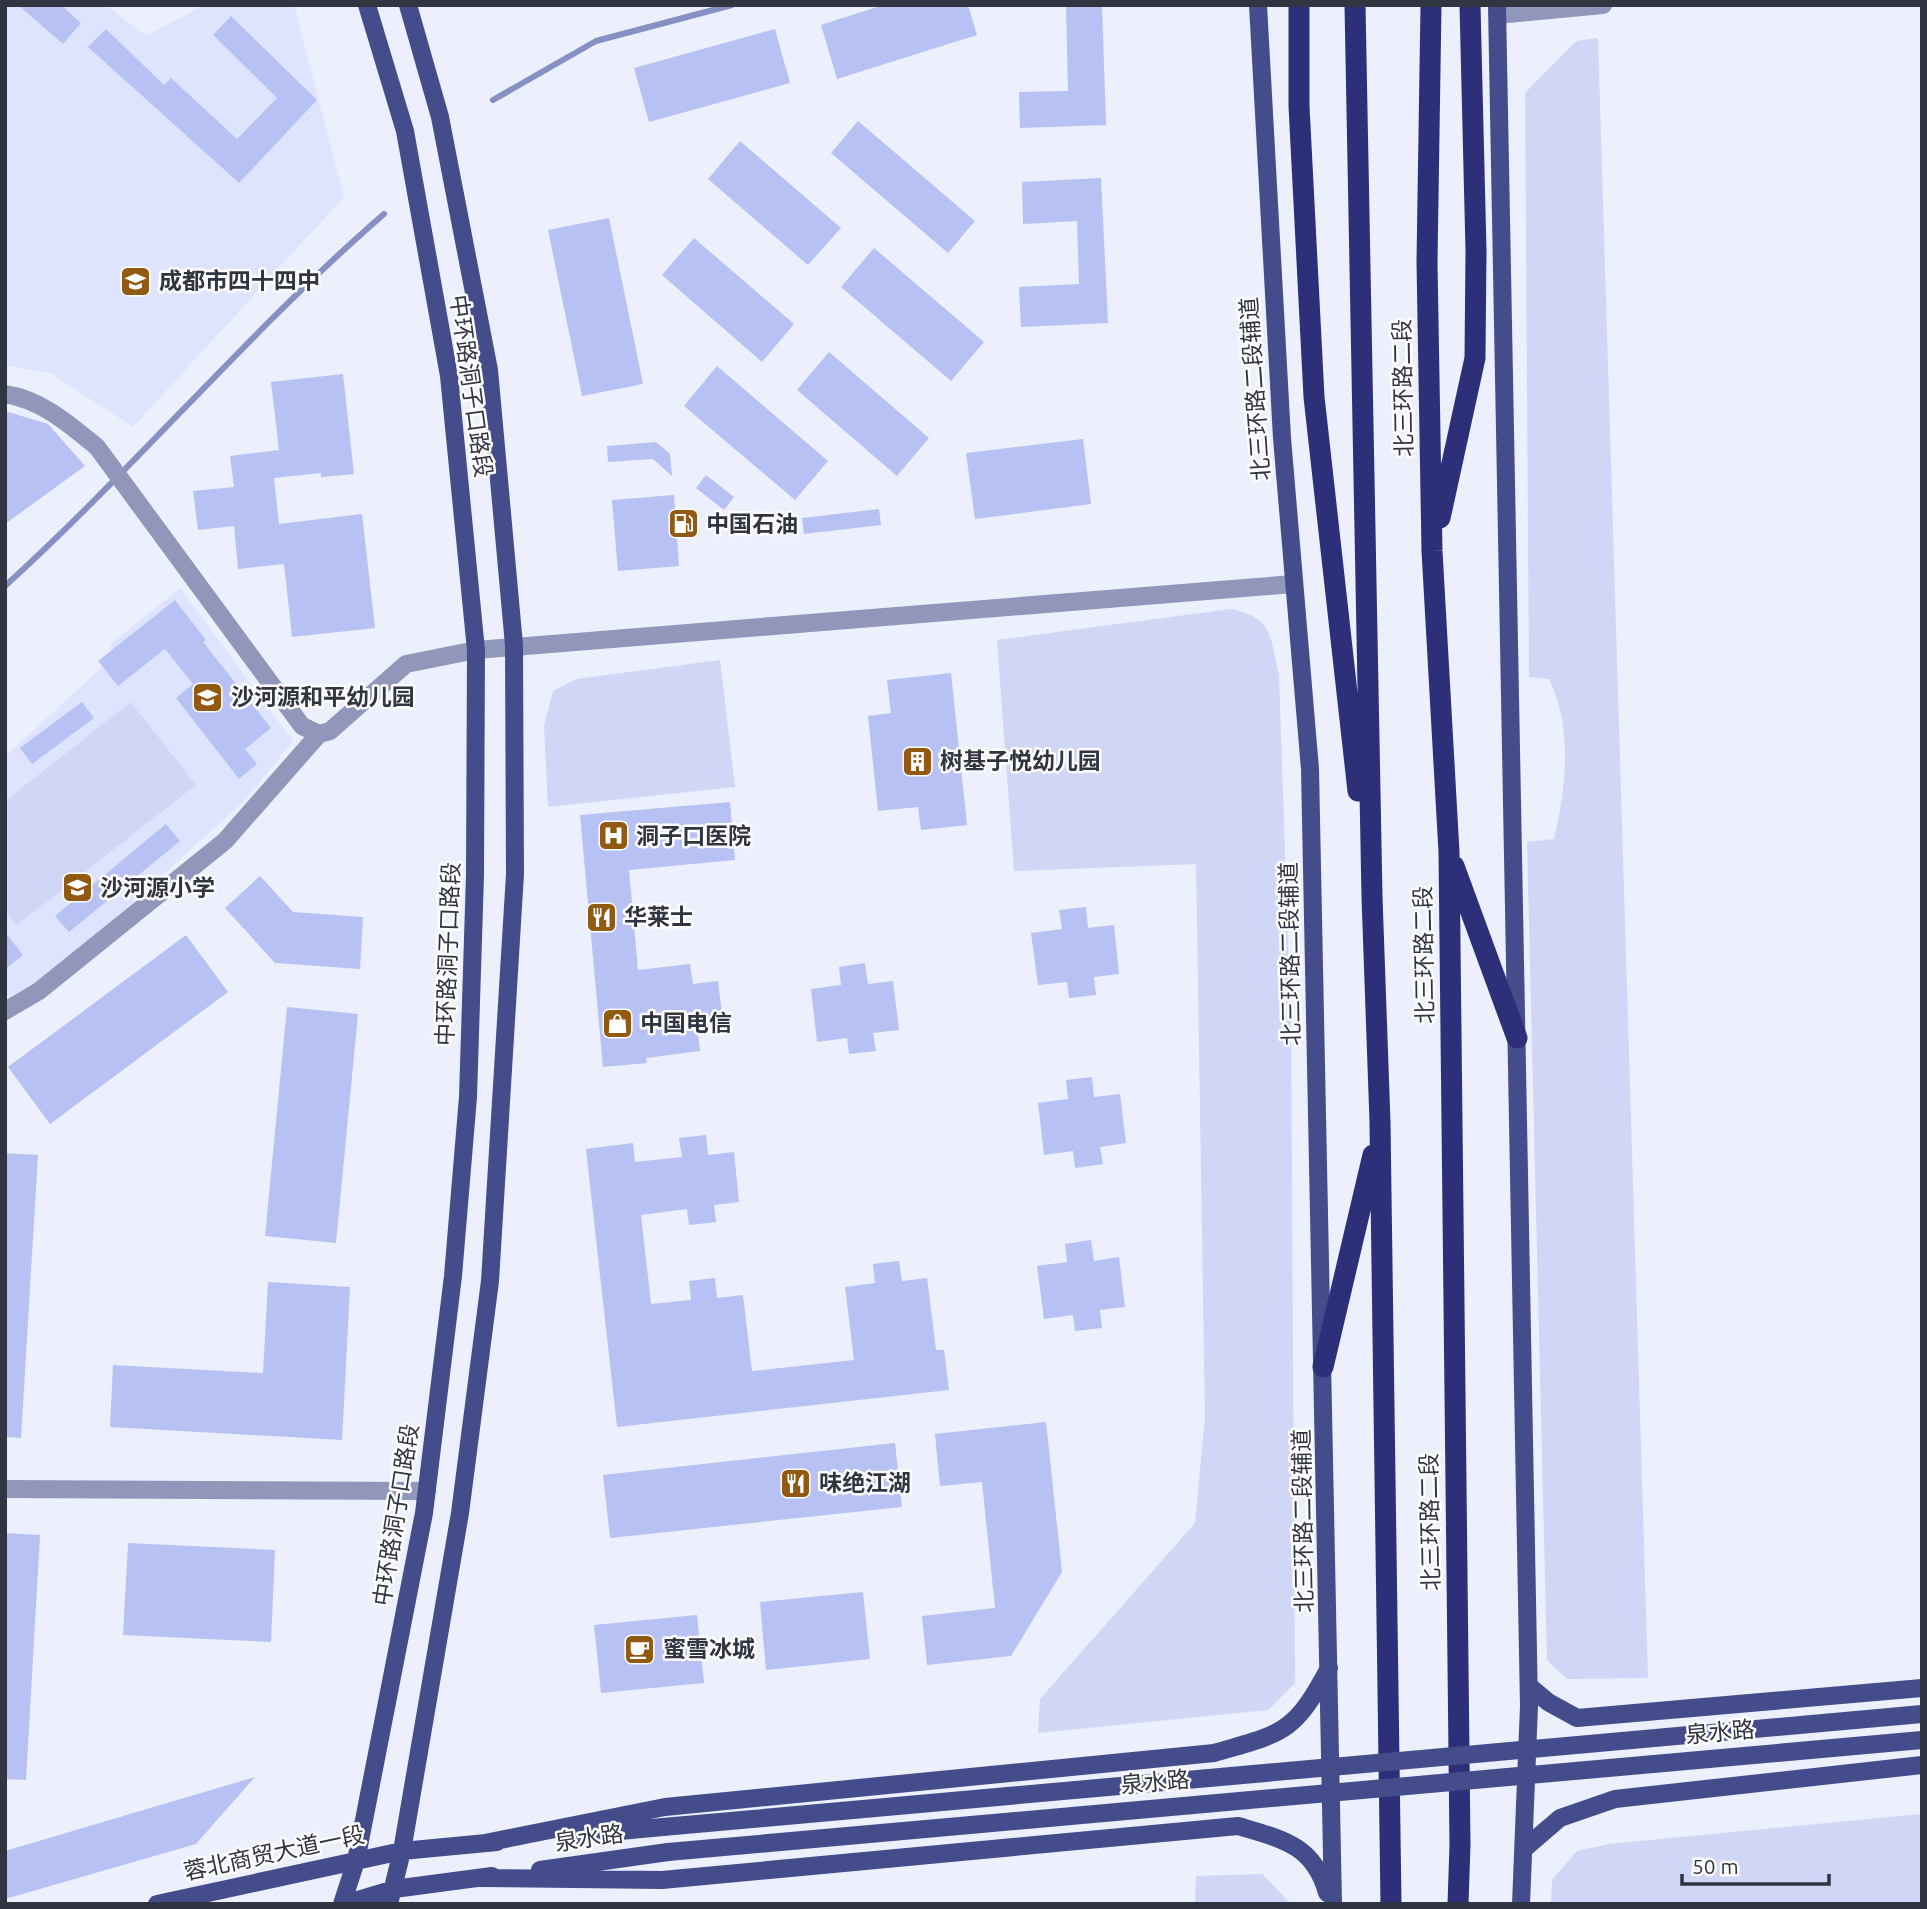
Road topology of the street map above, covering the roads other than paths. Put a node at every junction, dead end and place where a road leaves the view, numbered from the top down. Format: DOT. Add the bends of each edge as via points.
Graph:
graph roads {
  1 [pos="367,5"];
  2 [pos="408,5"];
  3 [pos="1258,5"];
  4 [pos="1299,5"];
  5 [pos="1355,5"];
  6 [pos="1431,5"];
  7 [pos="1470,5"];
  8 [pos="1604,5"];
  9 [pos="1497,10"];
  10 [pos="5,394"];
  11 [pos="1432,551"];
  12 [pos="1293,584"];
  13 [pos="514,645"];
  14 [pos="476,650"];
  15 [pos="319,734"];
  16 [pos="1448,852"];
  17 [pos="1372,897"];
  18 [pos="5,1011"];
  19 [pos="1517,1038"];
  20 [pos="1380,1122"];
  21 [pos="1323,1367"];
  22 [pos="5,1489"];
  23 [pos="427,1491"];
  24 [pos="1331,1665"];
  25 [pos="1529,1686"];
  26 [pos="1922,1688"];
  27 [pos="1922,1714"];
  28 [pos="1922,1740"];
  29 [pos="1922,1765"];
  30 [pos="485,1843"];
  31 [pos="1524,1849"];
  32 [pos="402,1851"];
  33 [pos="356,1861"];
  34 [pos="481,1878"];
  35 [pos="392,1896"];
  36 [pos="157,1904"];
  37 [pos="343,1904"];
  38 [pos="1331,1904"];
  39 [pos="1391,1904"];
  40 [pos="1458,1904"];
  41 [pos="1521,1904"];
  1 -- 14 [label="main road, 中环路洞子口路段" via="405,131 449,376"];
  2 -- 13 [label="main road, 中环路洞子口路段" via="440,117 489,370"];
  3 -- 12 [label="main road, 北三环路二段辅道"];
  4 -- 17 [label="highway" via="1299,106 1314,397"];
  5 -- 17 [label="highway, 北三环路二段"];
  6 -- 11 [label="highway, 北三环路二段" via="1427,262"];
  7 -- 11 [label="highway" via="1475,358"];
  8 -- 9 [label="street"];
  9 -- 19 [label="main road"];
  10 -- 15 [label="street" via="23,397 58,415 97,447 302,726"];
  11 -- 16 [label="highway, 北三环路二段"];
  12 -- 13 [label="street"];
  12 -- 21 [label="main road, 北三环路二段辅道" via="1310,769"];
  13 -- 14 [label="street"];
  13 -- 32 [label="main road, 中环路洞子口路段" via="515,874 490,1281 460,1513"];
  14 -- 15 [label="street" via="406,664 330,731"];
  14 -- 23 [label="main road, 中环路洞子口路段" via="468,1097 453,1276"];
  15 -- 18 [label="street" via="225,841 38,992"];
  16 -- 19 [label="highway"];
  16 -- 40 [label="highway, 北三环路二段"];
  17 -- 20 [label="highway, 北三环路二段"];
  19 -- 25 [label="main road"];
  20 -- 21 [label="highway"];
  20 -- 39 [label="highway, 北三环路二段"];
  21 -- 24 [label="main road, 北三环路二段辅道"];
  22 -- 23 [label="street"];
  23 -- 33 [label="main road, 中环路洞子口路段"];
  24 -- 30 [label="main road" via="1311,1703 1287,1729 1214,1753 665,1807"];
  24 -- 38 [label="main road, 北三环路二段辅道"];
  25 -- 26 [label="main road" via="1577,1718"];
  25 -- 31 [label="main road"];
  27 -- 30 [label="main road, bridge"];
  28 -- 34 [label="main road, 泉水路, bridge" via="668,1852"];
  29 -- 31 [label="main road" via="1615,1799 1560,1818"];
  30 -- 32 [label="main road, 蓉北商贸大道一段"];
  31 -- 41 [label="main road"];
  32 -- 33 [label="main road, 蓉北商贸大道一段"];
  32 -- 35 [label="main road, 中环路洞子口路段"];
  33 -- 36 [label="main road, 蓉北商贸大道一段"];
  33 -- 37 [label="main road, 中环路洞子口路段"];
  34 -- 35 [label="main road, 泉水路"];
  34 -- 38 [label="main road" via="662,1880 1238,1826 1301,1850 1320,1870"];
  35 -- 37 [label="main road, 泉水路"];
}
